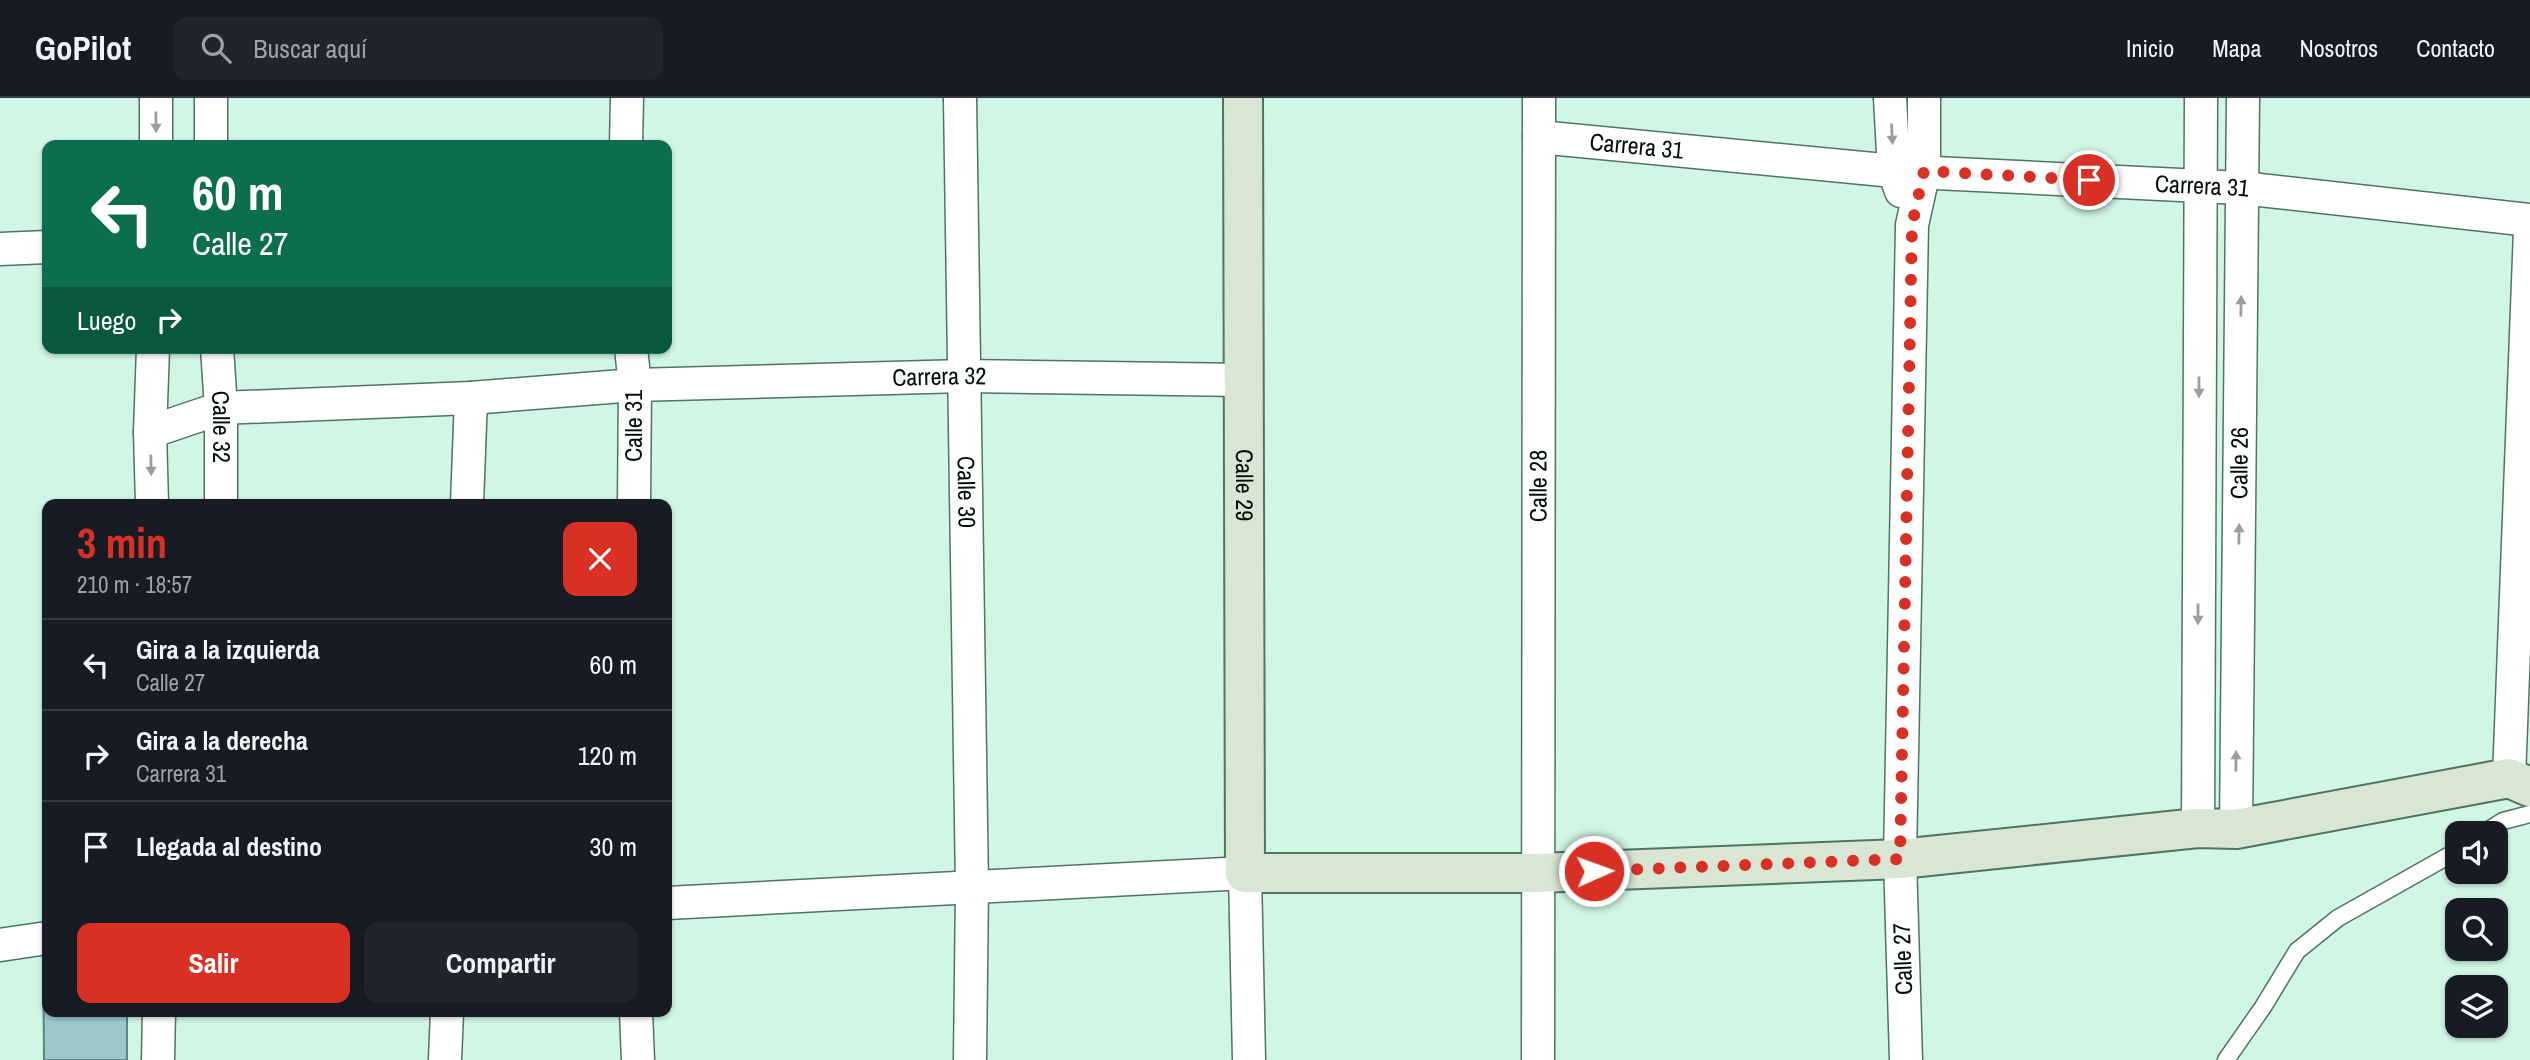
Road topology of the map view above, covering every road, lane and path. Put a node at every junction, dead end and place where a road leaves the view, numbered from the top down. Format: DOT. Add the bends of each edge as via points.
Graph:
graph roads {
  1 [pos="156,98"];
  2 [pos="211,98"];
  3 [pos="626,98"];
  4 [pos="960,98"];
  5 [pos="1243,98"];
  6 [pos="1539,98"];
  7 [pos="1890,98"];
  8 [pos="1924,98"];
  9 [pos="2201,98"];
  10 [pos="2243,98"];
  11 [pos="1539,137"];
  12 [pos="156,140"];
  13 [pos="211,140"];
  14 [pos="626,140"];
  15 [pos="1909,171"];
  16 [pos="2200,187"];
  17 [pos="2242,188"];
  18 [pos="2530,220"];
  19 [pos="2530,230"];
  20 [pos="42,247"];
  21 [pos="0,249"];
  22 [pos="153,354"];
  23 [pos="218,354"];
  24 [pos="632,354"];
  25 [pos="964,376"];
  26 [pos="1244,380"];
  27 [pos="635,385"];
  28 [pos="471,398"];
  29 [pos="221,408"];
  30 [pos="150,432"];
  31 [pos="152,499"];
  32 [pos="221,499"];
  33 [pos="467,499"];
  34 [pos="634,499"];
  35 [pos="2519,782"];
  36 [pos="2530,814"];
  37 [pos="2503,821"];
  38 [pos="2198,828"];
  39 [pos="2236,829"];
  40 [pos="2445,858"];
  41 [pos="1900,859"];
  42 [pos="1245,873"];
  43 [pos="1538,873"];
  44 [pos="972,887"];
  45 [pos="672,903"];
  46 [pos="42,939"];
  47 [pos="0,945"];
  48 [pos="159,1017"];
  49 [pos="447,1017"];
  50 [pos="636,1017"];
  51 [pos="158,1060"];
  52 [pos="445,1060"];
  53 [pos="638,1060"];
  54 [pos="970,1060"];
  55 [pos="1249,1060"];
  56 [pos="1538,1060"];
  57 [pos="1906,1060"];
  58 [pos="2226,1060"];
  1 -- 12 [label="street, one-way"];
  2 -- 13 [label="street"];
  3 -- 14 [label="street"];
  4 -- 25 [label="street, Calle 30"];
  5 -- 26 [label="street, Calle 29"];
  6 -- 11 [label="street, Calle 28"];
  7 -- 15 [label="street, Calle 27, one-way"];
  8 -- 15 [label="street, Calle 27"];
  9 -- 16 [label="street, Calle 26"];
  10 -- 17 [label="street, Calle 26"];
  11 -- 15 [label="street, Carrera 31"];
  11 -- 43 [label="street, Calle 28"];
  15 -- 16 [label="street, Carrera 31"];
  15 -- 41 [label="street, Calle 27" via="1912,225"];
  16 -- 17 [label="street, Carrera 31"];
  16 -- 38 [label="street, Calle 26, one-way"];
  17 -- 18 [label="street, Carrera 31"];
  39 -- 17 [label="street, Calle 26, one-way"];
  19 -- 35 [label="street"];
  20 -- 21 [label="street"];
  22 -- 30 [label="street"];
  23 -- 29 [label="street, Calle 32"];
  24 -- 27 [label="street, Calle 31"];
  25 -- 26 [label="street, Carrera 32"];
  25 -- 27 [label="street, Carrera 32"];
  25 -- 44 [label="street, Calle 30"];
  26 -- 42 [label="street, Calle 29"];
  27 -- 28 [label="street, Carrera 32"];
  27 -- 34 [label="street, Calle 31"];
  28 -- 29 [label="street, Carrera 32"];
  28 -- 33 [label="street"];
  29 -- 30 [label="street, Carrera 32"];
  29 -- 32 [label="street, Calle 32"];
  30 -- 31 [label="street, one-way"];
  35 -- 39 [label="street"];
  36 -- 37 [label="lane"];
  38 -- 39 [label="street"];
  38 -- 41 [label="street"];
  40 -- 58 [label="lane" via="2337,918 2297,951"];
  41 -- 43 [label="street"];
  41 -- 57 [label="street, Calle 27"];
  42 -- 43 [label="street"];
  42 -- 44 [label="street"];
  42 -- 55 [label="street, Calle 29"];
  43 -- 56 [label="street, Calle 28"];
  44 -- 45 [label="street"];
  44 -- 54 [label="street, Calle 30"];
  46 -- 47 [label="street"];
  48 -- 51 [label="street"];
  49 -- 52 [label="street"];
  50 -- 53 [label="street"];
}
